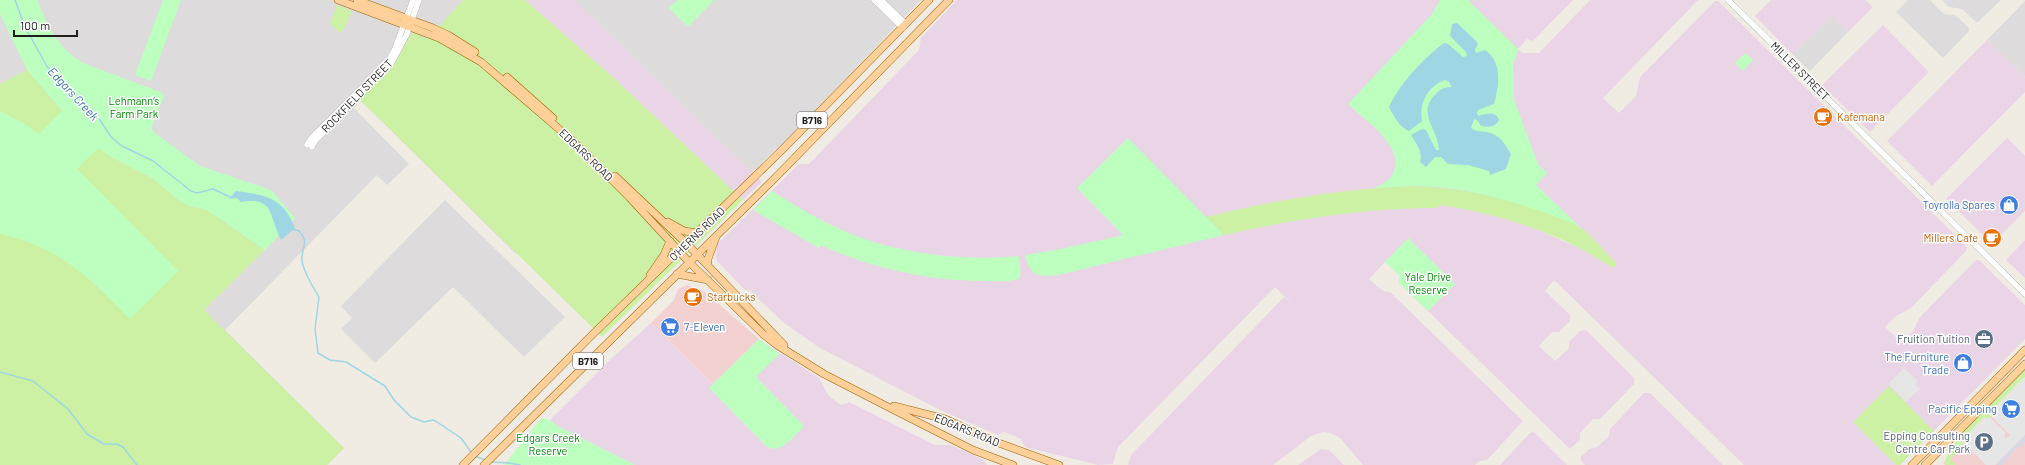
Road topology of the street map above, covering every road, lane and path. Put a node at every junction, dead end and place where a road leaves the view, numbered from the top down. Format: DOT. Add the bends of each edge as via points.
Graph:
graph roads {
  1 [pos="338,0"];
  2 [pos="413,0"];
  3 [pos="419,0"];
  4 [pos="874,0"];
  5 [pos="881,0"];
  6 [pos="929,0"];
  7 [pos="949,0"];
  8 [pos="1728,0"];
  9 [pos="359,3"];
  10 [pos="408,22"];
  11 [pos="904,26"];
  12 [pos="310,146"];
  13 [pos="655,213"];
  14 [pos="698,234"];
  15 [pos="717,235"];
  16 [pos="670,241"];
  17 [pos="687,244"];
  18 [pos="679,252"];
  19 [pos="698,254"];
  20 [pos="690,262"];
  21 [pos="708,266"];
  22 [pos="677,274"];
  23 [pos="708,280"];
  24 [pos="638,291"];
  25 [pos="2025,294"];
  26 [pos="2025,350"];
  27 [pos="800,360"];
  28 [pos="2025,364"];
  29 [pos="873,398"];
  30 [pos="1922,454"];
  31 [pos="1927,462"];
  32 [pos="463,465"];
  33 [pos="484,465"];
  34 [pos="1013,465"];
  35 [pos="1059,465"];
  36 [pos="1912,465"];
  1 -- 9 [label="main road, EDGARS ROAD"];
  2 -- 10 [label="street, ROCKFIELD STREET"];
  3 -- 10 [label="street, ROCKFIELD STREET"];
  4 -- 11 [label="street"];
  5 -- 11 [label="street"];
  6 -- 11 [label="main road, O'HERNS ROAD / B716"];
  7 -- 15 [label="main road, O'HERNS ROAD / B716" via="801,153"];
  8 -- 25 [label="street, MILLER STREET"];
  9 -- 10 [label="main road, EDGARS ROAD"];
  10 -- 12 [label="street, ROCKFIELD STREET" via="392,62 312,137"];
  10 -- 13 [label="main road, EDGARS ROAD" via="448,35 499,70"];
  10 -- 16 [label="main road, EDGARS ROAD" via="470,54 495,73 573,141"];
  11 -- 14 [label="main road, O'HERNS ROAD / B716"];
  13 -- 14 [label="main road" via="684,231"];
  13 -- 17 [label="main road, EDGARS ROAD"];
  14 -- 17 [label="main road, O'HERNS ROAD / B716"];
  15 -- 19 [label="main road, O'HERNS ROAD / B716"];
  15 -- 21 [label="main road"];
  16 -- 18 [label="main road, EDGARS ROAD"];
  16 -- 24 [label="main road" via="664,255"];
  17 -- 18 [label="main road, O'HERNS ROAD / B716"];
  17 -- 19 [label="main road, EDGARS ROAD"];
  18 -- 20 [label="main road, EDGARS ROAD"];
  18 -- 24 [label="main road, O'HERNS ROAD / B716"];
  19 -- 20 [label="main road, O'HERNS ROAD / B716"];
  19 -- 21 [label="main road, EDGARS ROAD"];
  20 -- 22 [label="main road, O'HERNS ROAD / B716"];
  20 -- 23 [label="main road, EDGARS ROAD"];
  21 -- 27 [label="main road, EDGARS ROAD"];
  22 -- 23 [label="main road"];
  22 -- 33 [label="main road, O'HERNS ROAD / B716"];
  23 -- 27 [label="main road, EDGARS ROAD" via="763,334"];
  24 -- 32 [label="main road, O'HERNS ROAD / B716"];
  26 -- 30 [label="main road"];
  27 -- 29 [label="main road, EDGARS ROAD"];
  28 -- 31 [label="main road"];
  29 -- 34 [label="main road, EDGARS ROAD" via="962,444"];
  29 -- 35 [label="main road, EDGARS ROAD" via="903,409 945,419 996,442"];
  30 -- 31 [label="main road"];
  30 -- 36 [label="main road"];
}
